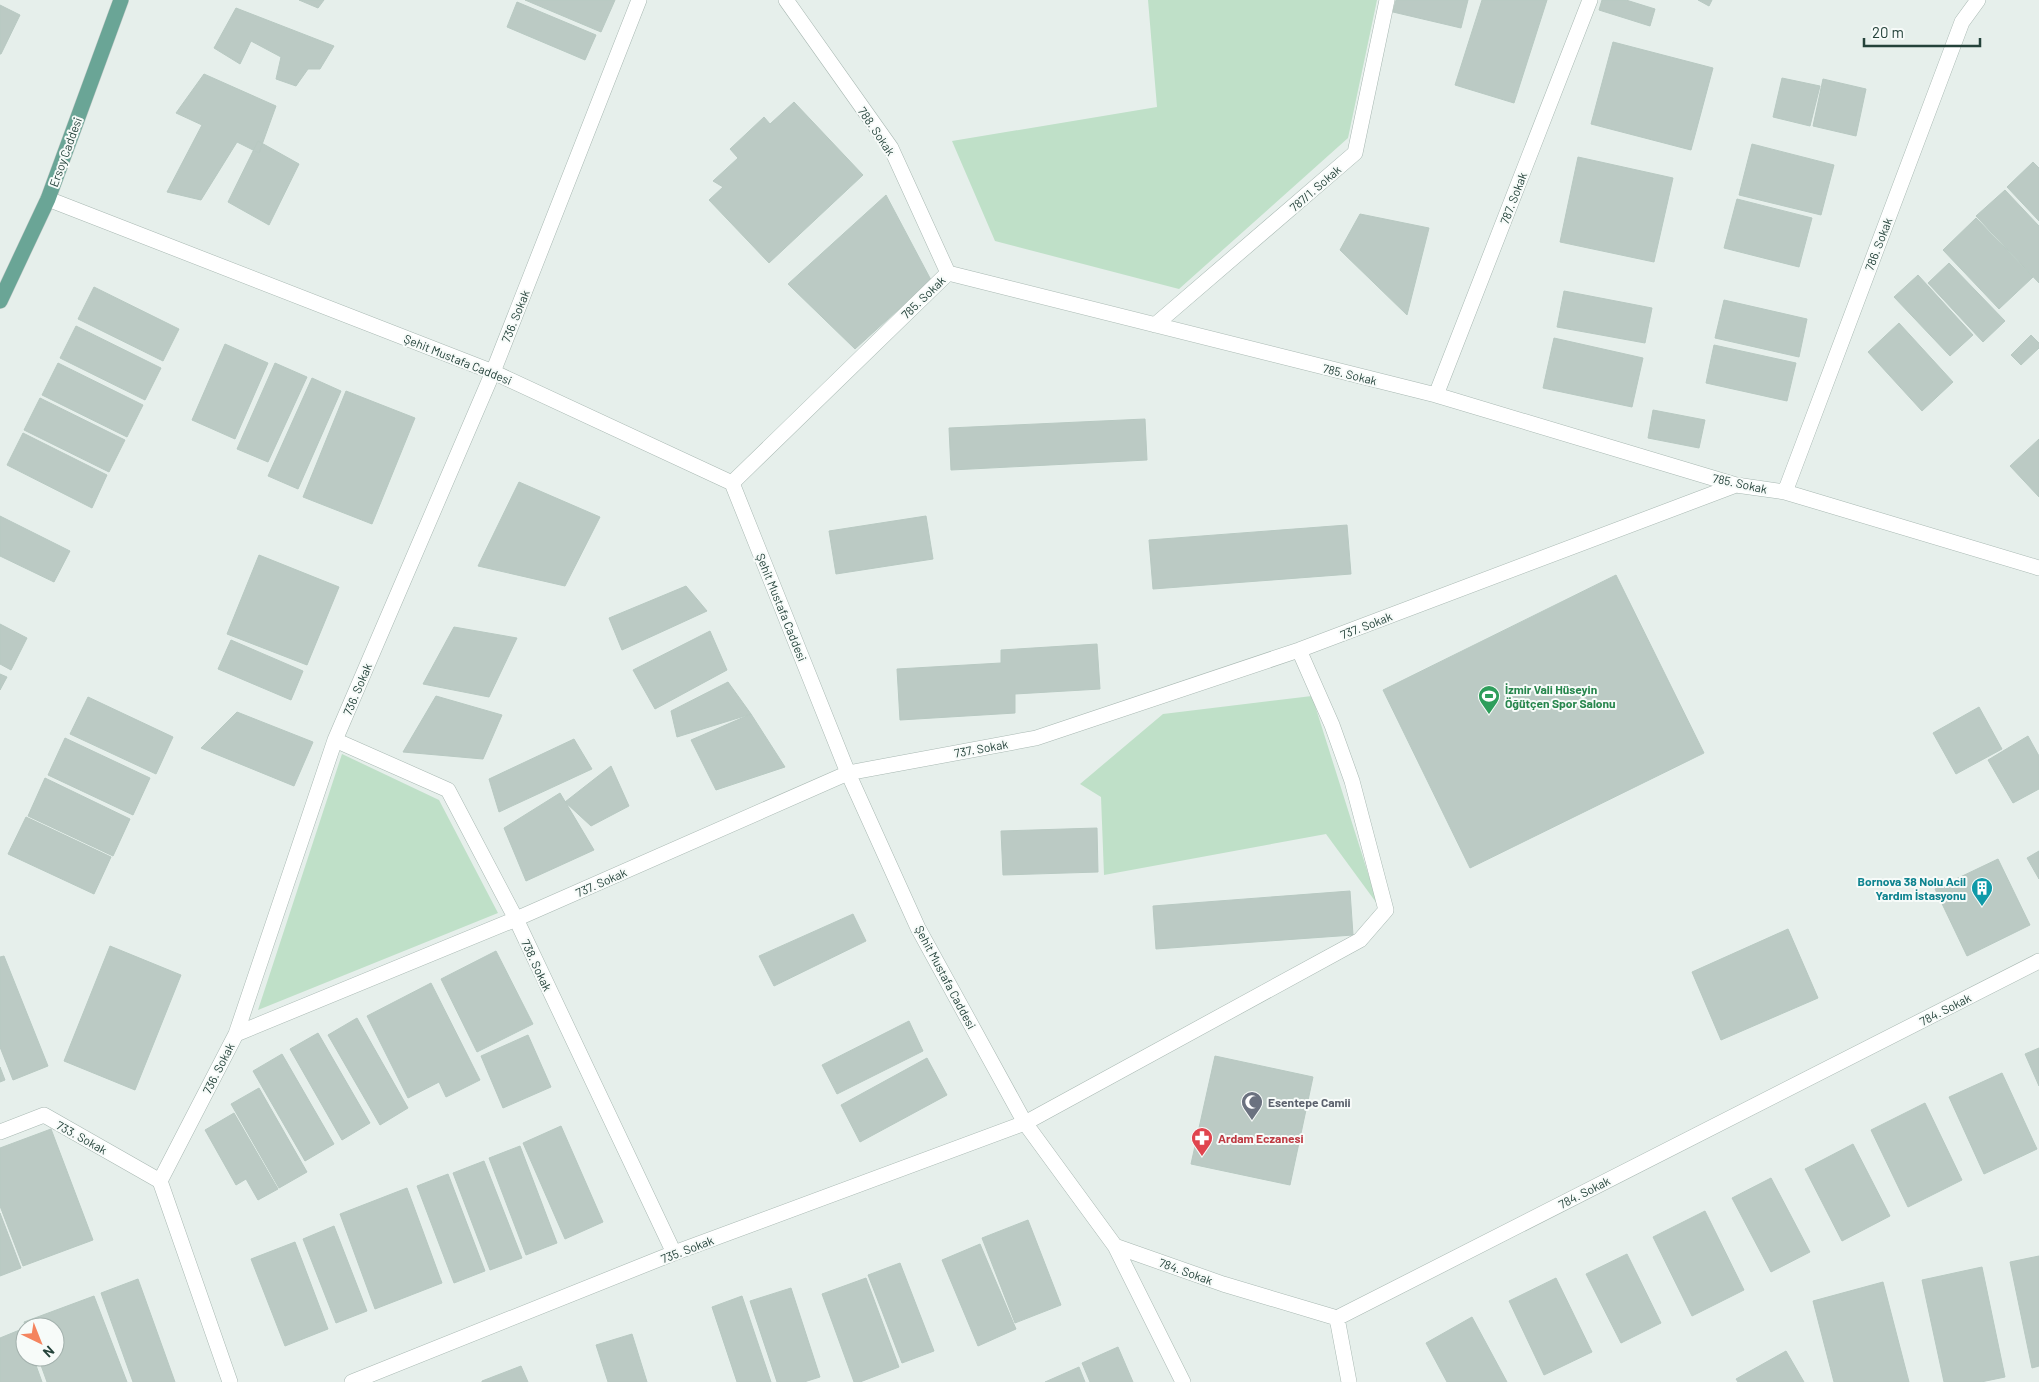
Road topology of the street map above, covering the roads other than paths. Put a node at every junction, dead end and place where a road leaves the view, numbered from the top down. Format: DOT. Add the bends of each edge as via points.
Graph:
graph roads {
  1 [pos="121,0"];
  2 [pos="639,0"];
  3 [pos="786,0"];
  4 [pos="1387,0"];
  5 [pos="1590,0"];
  6 [pos="1978,0"];
  7 [pos="48,199"];
  8 [pos="948,273"];
  9 [pos="0,301"];
  10 [pos="1155,325"];
  11 [pos="492,372"];
  12 [pos="1436,396"];
  13 [pos="732,483"];
  14 [pos="1736,485"];
  15 [pos="1785,492"];
  16 [pos="2039,568"];
  17 [pos="1299,650"];
  18 [pos="335,740"];
  19 [pos="848,773"];
  20 [pos="516,920"];
  21 [pos="2039,961"];
  22 [pos="236,1034"];
  23 [pos="1025,1123"];
  24 [pos="0,1132"];
  25 [pos="160,1181"];
  26 [pos="1115,1246"];
  27 [pos="674,1253"];
  28 [pos="1338,1318"];
  29 [pos="230,1382"];
  30 [pos="352,1382"];
  31 [pos="1183,1382"];
  32 [pos="1350,1382"];
  1 -- 7 [label="main road, Ersoy Caddesi"];
  2 -- 11 [label="street, 736. Sokak"];
  3 -- 8 [label="street, 788. Sokak" via="891,148"];
  4 -- 10 [label="street, 787/1. Sokak" via="1355,153"];
  5 -- 12 [label="street, 787. Sokak"];
  6 -- 15 [label="street, 786. Sokak" via="1962,22"];
  7 -- 9 [label="main road, Ersoy Caddesi"];
  7 -- 11 [label="street, Şehit Mustafa Caddesi"];
  8 -- 10 [label="street, 785. Sokak"];
  8 -- 13 [label="street, 785. Sokak"];
  10 -- 12 [label="street, 785. Sokak"];
  11 -- 13 [label="street, Şehit Mustafa Caddesi"];
  11 -- 18 [label="street, 736. Sokak"];
  12 -- 14 [label="street, 785. Sokak"];
  13 -- 19 [label="street, Şehit Mustafa Caddesi"];
  14 -- 15 [label="street, 785. Sokak"];
  14 -- 17 [label="street, 737. Sokak"];
  15 -- 16 [label="street, 785. Sokak"];
  17 -- 19 [label="street, 737. Sokak" via="1036,738"];
  17 -- 23 [label="street, 735. Sokak" via="1352,781 1386,910 1351,946"];
  18 -- 20 [label="street, 738. Sokak" via="448,790"];
  18 -- 22 [label="street, 736. Sokak"];
  19 -- 20 [label="street, 737. Sokak"];
  19 -- 23 [label="street, Şehit Mustafa Caddesi" via="918,928"];
  20 -- 22 [label="street, 737. Sokak"];
  20 -- 27 [label="street, 738. Sokak"];
  21 -- 28 [label="street, 784. Sokak"];
  22 -- 25 [label="street, 736. Sokak"];
  23 -- 26 [label="street, Şehit Mustafa Caddesi"];
  23 -- 27 [label="street, 735. Sokak"];
  24 -- 25 [label="street, 733. Sokak" via="44,1115"];
  25 -- 29 [label="street"];
  26 -- 28 [label="street, 784. Sokak" via="1223,1284"];
  26 -- 31 [label="street, Şehit Mustafa Caddesi"];
  27 -- 30 [label="street, 735. Sokak"];
  28 -- 32 [label="street"];
}
